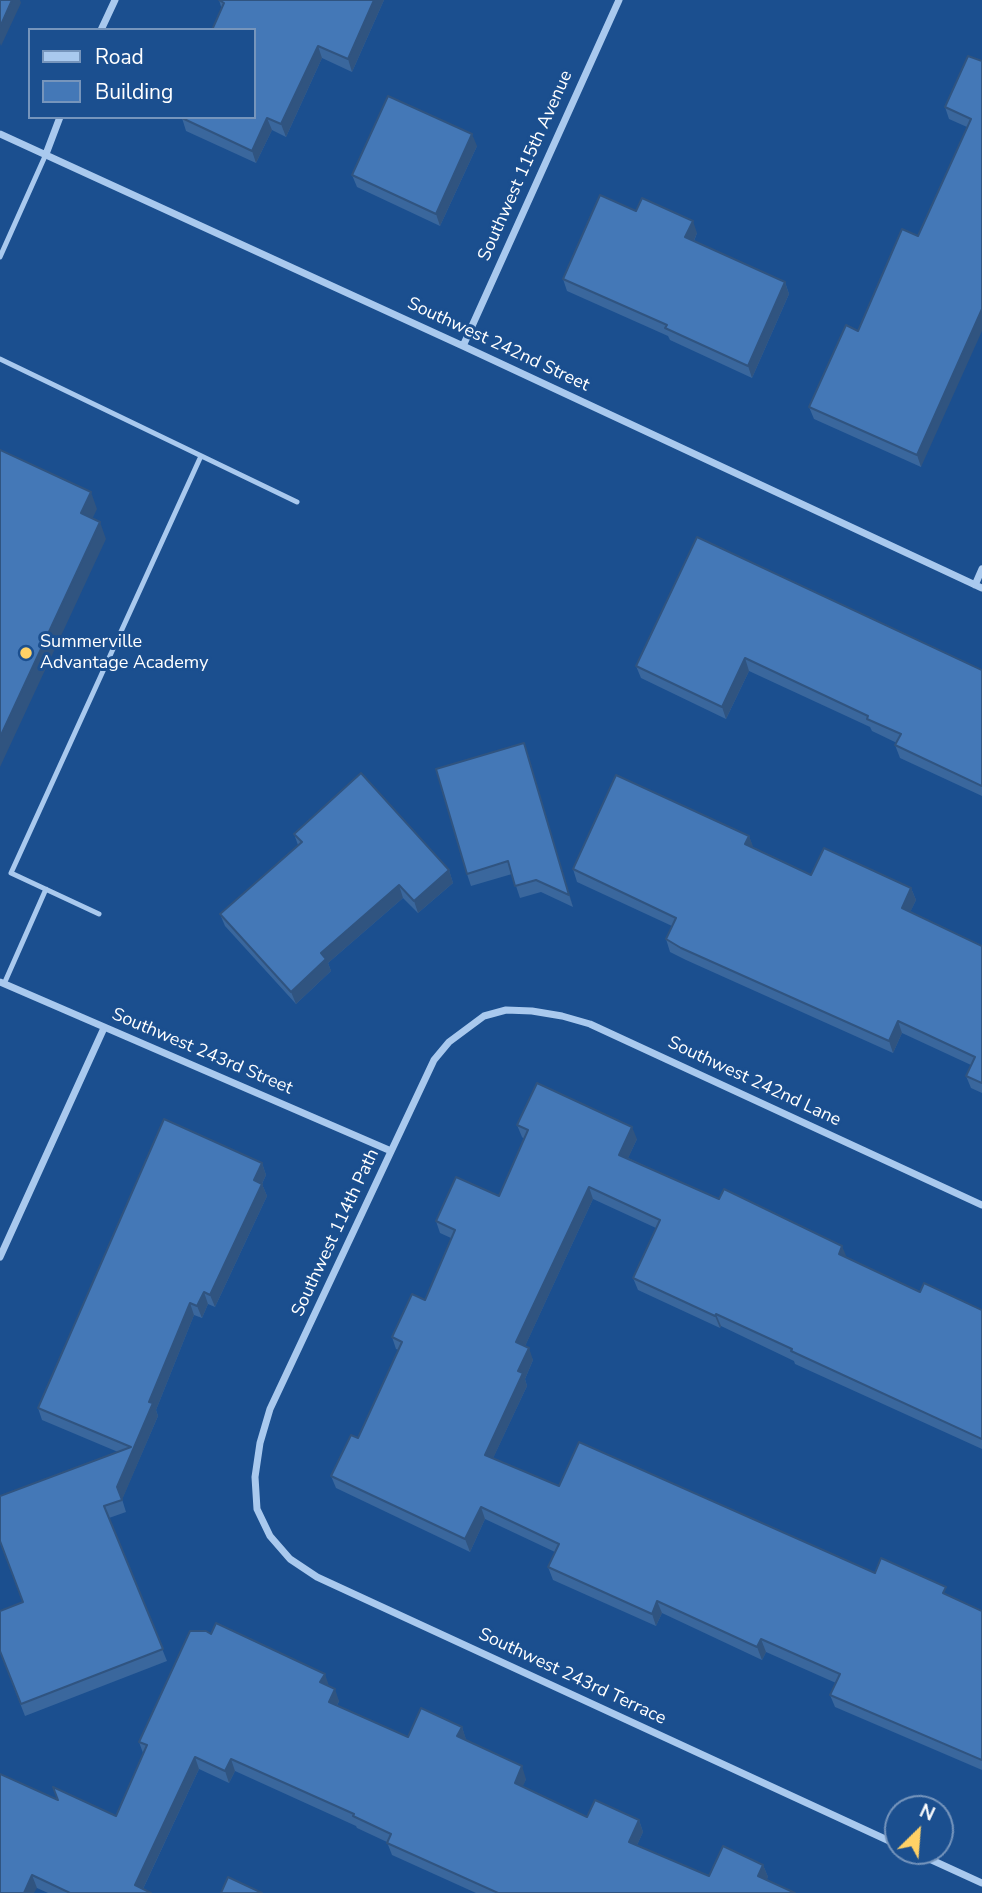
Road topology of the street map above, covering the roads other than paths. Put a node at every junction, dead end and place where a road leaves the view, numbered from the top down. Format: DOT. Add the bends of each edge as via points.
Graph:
graph roads {
  1 [pos="115,0"];
  2 [pos="619,0"];
  3 [pos="101,28"];
  4 [pos="59,119"];
  5 [pos="0,134"];
  6 [pos="46,154"];
  7 [pos="0,257"];
  8 [pos="463,346"];
  9 [pos="0,359"];
  10 [pos="201,456"];
  11 [pos="297,502"];
  12 [pos="982,569"];
  13 [pos="978,586"];
  14 [pos="46,889"];
  15 [pos="99,914"];
  16 [pos="2,983"];
  17 [pos="506,1010"];
  18 [pos="104,1028"];
  19 [pos="391,1152"];
  20 [pos="982,1205"];
  21 [pos="0,1257"];
  22 [pos="257,1509"];
  23 [pos="884,1838"];
  24 [pos="943,1865"];
  25 [pos="982,1883"];
  1 -- 3 [label="street"];
  2 -- 8 [label="street, Southwest 115th Avenue"];
  4 -- 6 [label="street"];
  5 -- 6 [label="street, Southwest 242nd Street"];
  6 -- 7 [label="lane"];
  6 -- 8 [label="street, Southwest 242nd Street"];
  8 -- 13 [label="street, Southwest 242nd Street"];
  9 -- 10 [label="lane"];
  10 -- 11 [label="lane"];
  10 -- 14 [label="lane" via="11,873"];
  12 -- 13 [label="street"];
  14 -- 15 [label="lane"];
  14 -- 16 [label="lane"];
  16 -- 18 [label="street, Southwest 243rd Street"];
  17 -- 19 [label="street, Southwest 114th Path" via="466,1027 434,1060"];
  17 -- 20 [label="street, Southwest 242nd Lane" via="590,1024"];
  18 -- 19 [label="street, Southwest 243rd Street"];
  18 -- 21 [label="street"];
  19 -- 22 [label="street, Southwest 114th Path" via="270,1409 255,1477"];
  22 -- 23 [label="street, Southwest 243rd Terrace" via="270,1536 290,1559 317,1577"];
  24 -- 25 [label="street"];
}
